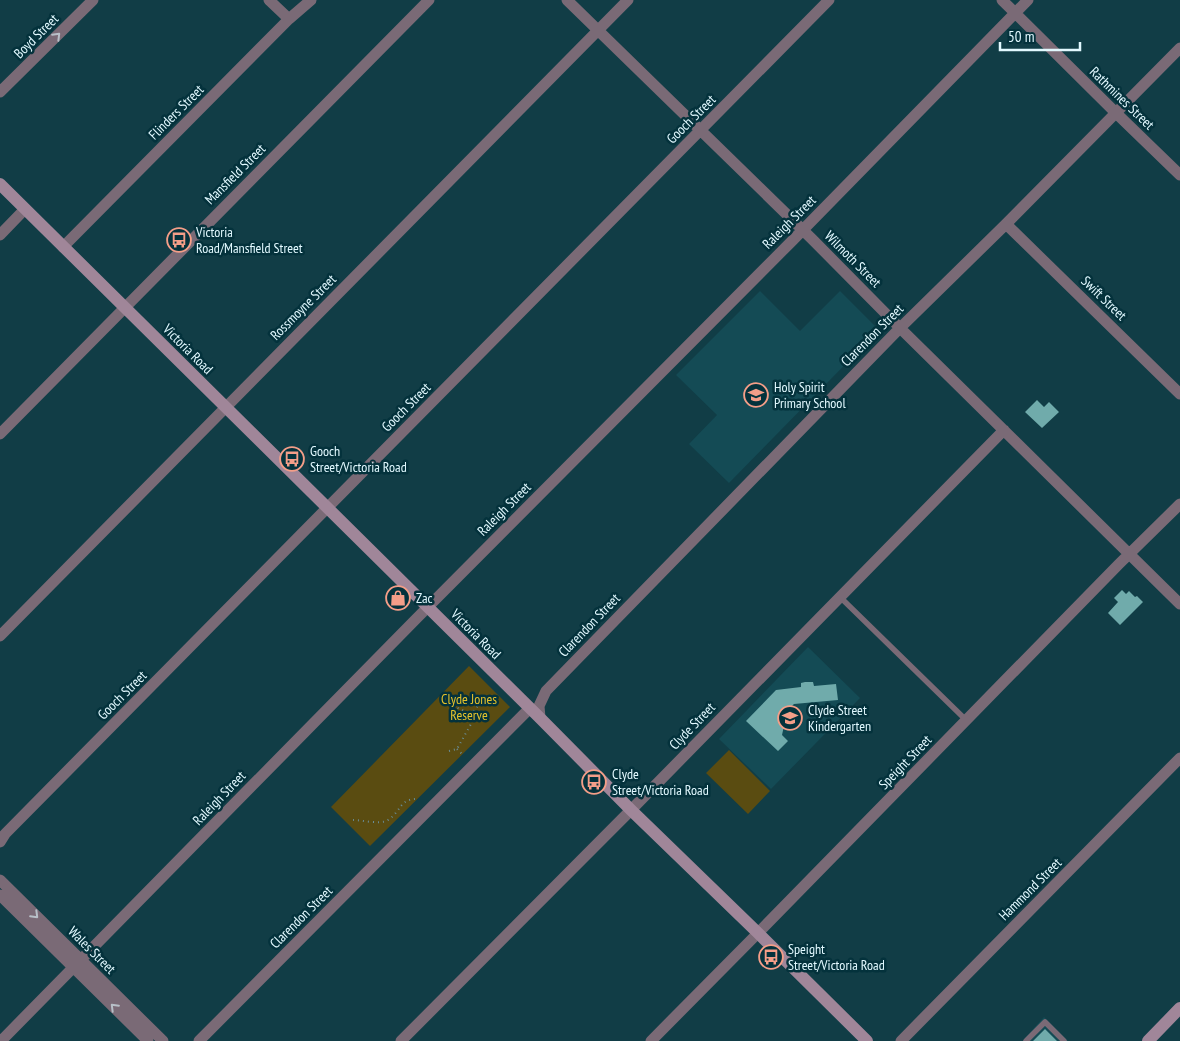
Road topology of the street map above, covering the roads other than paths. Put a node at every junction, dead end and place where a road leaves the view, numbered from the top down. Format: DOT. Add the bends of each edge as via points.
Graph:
graph roads {
  1 [pos="93,0"];
  2 [pos="269,0"];
  3 [pos="311,0"];
  4 [pos="428,0"];
  5 [pos="568,0"];
  6 [pos="628,0"];
  7 [pos="829,0"];
  8 [pos="1002,0"];
  9 [pos="1028,0"];
  10 [pos="1015,14"];
  11 [pos="289,20"];
  12 [pos="598,30"];
  13 [pos="1180,48"];
  14 [pos="0,92"];
  15 [pos="1116,113"];
  16 [pos="700,131"];
  17 [pos="1180,175"];
  18 [pos="0,184"];
  19 [pos="25,209"];
  20 [pos="1006,224"];
  21 [pos="803,230"];
  22 [pos="0,235"];
  23 [pos="63,247"];
  24 [pos="124,308"];
  25 [pos="900,328"];
  26 [pos="1180,394"];
  27 [pos="226,407"];
  28 [pos="1004,430"];
  29 [pos="0,434"];
  30 [pos="1180,504"];
  31 [pos="327,508"];
  32 [pos="1129,554"];
  33 [pos="840,597"];
  34 [pos="1180,604"];
  35 [pos="428,607"];
  36 [pos="0,636"];
  37 [pos="530,708"];
  38 [pos="540,718"];
  39 [pos="966,720"];
  40 [pos="1180,758"];
  41 [pos="631,810"];
  42 [pos="2,838"];
  43 [pos="0,880"];
  44 [pos="0,895"];
  45 [pos="758,933"];
  46 [pos="78,964"];
  47 [pos="1180,1008"];
  48 [pos="2,1041"];
  49 [pos="148,1041"];
  50 [pos="163,1041"];
  51 [pos="199,1041"];
  52 [pos="400,1041"];
  53 [pos="651,1041"];
  54 [pos="868,1041"];
  55 [pos="901,1041"];
  56 [pos="1026,1041"];
  57 [pos="1064,1041"];
  58 [pos="1148,1041"];
  14 -- 1 [label="street, Boyd Street, one-way"];
  2 -- 11 [label="street"];
  3 -- 11 [label="street, Flinders Street"];
  4 -- 24 [label="street, Mansfield Street"];
  5 -- 12 [label="street, Wilmoth Street"];
  6 -- 12 [label="street, Rossmoyne Street"];
  7 -- 16 [label="street, Gooch Street"];
  8 -- 10 [label="street, Rathmines Street"];
  9 -- 10 [label="street, Raleigh Street"];
  10 -- 15 [label="street, Rathmines Street"];
  10 -- 21 [label="street, Raleigh Street"];
  11 -- 23 [label="street, Flinders Street"];
  12 -- 16 [label="street, Wilmoth Street"];
  12 -- 27 [label="street, Rossmoyne Street"];
  13 -- 15 [label="street, Clarendon Street"];
  15 -- 17 [label="street, Rathmines Street"];
  15 -- 20 [label="street, Clarendon Street"];
  16 -- 21 [label="street, Wilmoth Street"];
  16 -- 31 [label="street, Gooch Street"];
  18 -- 19 [label="street, Victoria Road"];
  19 -- 22 [label="street"];
  19 -- 23 [label="street, Victoria Road"];
  20 -- 25 [label="street, Clarendon Street"];
  20 -- 26 [label="street, Swift Street"];
  21 -- 25 [label="street, Wilmoth Street"];
  21 -- 35 [label="street, Raleigh Street"];
  23 -- 24 [label="street, Victoria Road"];
  24 -- 27 [label="street, Victoria Road"];
  24 -- 29 [label="street, Mansfield Street"];
  25 -- 28 [label="street, Wilmoth Street"];
  25 -- 38 [label="street, Clarendon Street" via="546,691 539,706"];
  27 -- 31 [label="street, Victoria Road"];
  27 -- 36 [label="street, Rossmoyne Street"];
  28 -- 32 [label="street, Wilmoth Street"];
  28 -- 33 [label="street, Clyde Street"];
  30 -- 32 [label="street, Speight Street"];
  31 -- 35 [label="street, Victoria Road"];
  31 -- 42 [label="street, Gooch Street"];
  32 -- 34 [label="street, Wilmoth Street"];
  32 -- 39 [label="street, Speight Street"];
  33 -- 39 [label="lane"];
  33 -- 41 [label="street, Clyde Street"];
  35 -- 37 [label="street, Victoria Road"];
  35 -- 46 [label="street, Raleigh Street"];
  37 -- 38 [label="street, Victoria Road"];
  37 -- 51 [label="street, Clarendon Street"];
  38 -- 41 [label="street, Victoria Road"];
  39 -- 45 [label="street, Speight Street"];
  40 -- 55 [label="street, Hammond Street"];
  41 -- 45 [label="street, Victoria Road"];
  41 -- 52 [label="street, Clyde Street"];
  43 -- 46 [label="street, Wales Street, one-way"];
  44 -- 46 [label="street, Wales Street"];
  45 -- 53 [label="street, Speight Street"];
  45 -- 54 [label="street, Victoria Road"];
  46 -- 48 [label="street, Raleigh Street"];
  49 -- 46 [label="street, Wales Street, one-way"];
  46 -- 50 [label="street, Wales Street"];
  47 -- 58 [label="street"];
  56 -- 57 [label="lane" via="1044,1022"];
}
